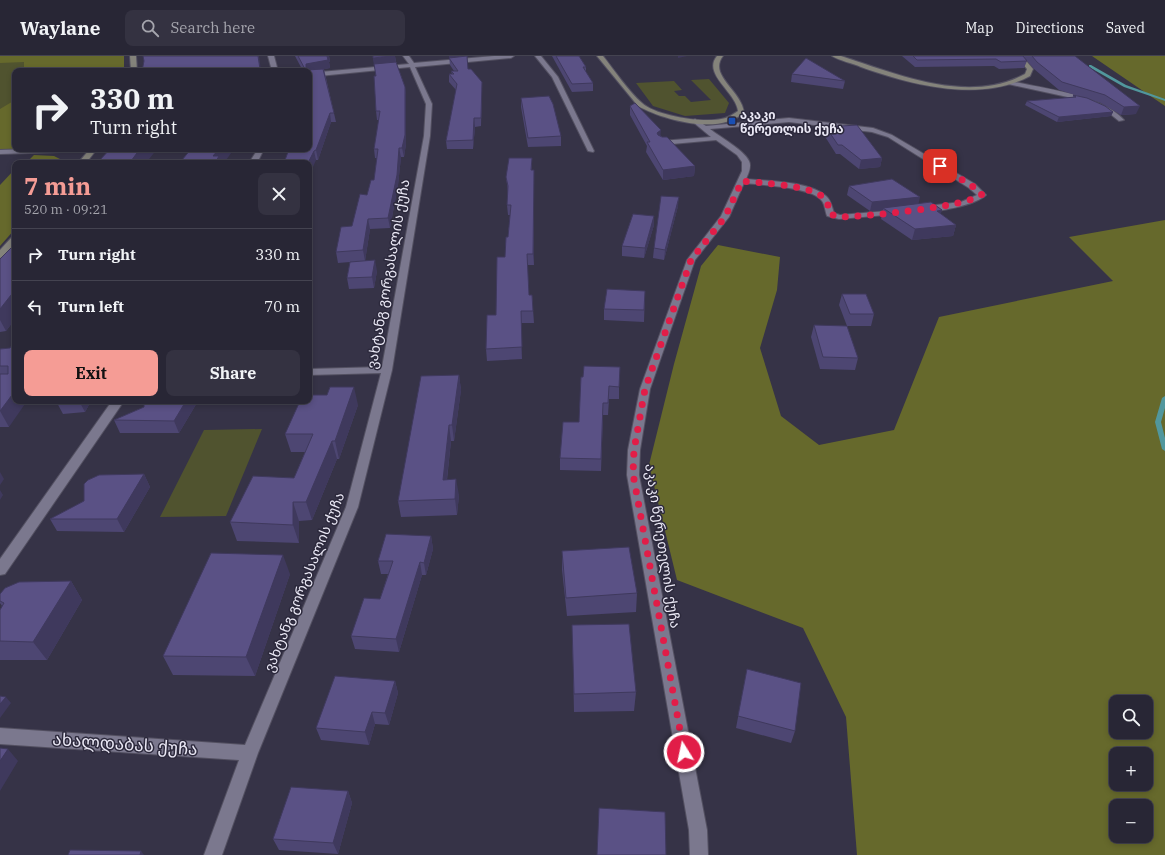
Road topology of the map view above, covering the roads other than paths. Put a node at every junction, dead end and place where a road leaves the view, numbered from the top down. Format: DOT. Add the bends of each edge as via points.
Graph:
graph roads {
  1 [pos="133,56"];
  2 [pos="271,56"];
  3 [pos="511,56"];
  4 [pos="538,56"];
  5 [pos="600,56"];
  6 [pos="720,56"];
  7 [pos="835,56"];
  8 [pos="1019,56"];
  9 [pos="409,61"];
  10 [pos="134,68"];
  11 [pos="274,68"];
  12 [pos="312,74"];
  13 [pos="1010,83"];
  14 [pos="1121,120"];
  15 [pos="695,121"];
  16 [pos="705,128"];
  17 [pos="718,138"];
  18 [pos="661,143"];
  19 [pos="592,151"];
  20 [pos="0,152"];
  21 [pos="12,152"];
  22 [pos="91,152"];
  23 [pos="84,160"];
  24 [pos="742,181"];
  25 [pos="12,242"];
  26 [pos="0,255"];
  27 [pos="387,370"];
  28 [pos="312,372"];
  29 [pos="116,404"];
  30 [pos="0,570"];
  31 [pos="0,736"];
  32 [pos="250,753"];
  33 [pos="213,855"];
  34 [pos="699,855"];
  1 -- 10 [label="main road"];
  2 -- 11 [label="street"];
  3 -- 9 [label="street"];
  4 -- 19 [label="street" via="555,77"];
  5 -- 15 [label="main road" via="640,105 668,117"];
  6 -- 15 [label="main road" via="715,62 715,69 738,98 742,106 741,112 726,120"];
  7 -- 13 [label="main road" via="896,77 923,83 947,86 999,86"];
  8 -- 13 [label="main road" via="1030,69 1028,75"];
  9 -- 12 [label="street"];
  9 -- 27 [label="street, ვახტანგ გორგასალის ქუჩა" via="428,104 427,136"];
  13 -- 14 [label="street" via="1088,100 1106,108"];
  15 -- 16 [label="street, აკაკი წერეთელის ქუჩა"];
  16 -- 17 [label="street, აკაკი წერეთელის ქუჩა"];
  16 -- 24 [label="street" via="789,120 873,130 890,136 982,194 972,201 911,211 839,217 830,214 824,197 814,192"];
  17 -- 18 [label="street"];
  17 -- 24 [label="street, აკაკი წერეთელის ქუჩა" via="746,162"];
  20 -- 21 [label="street"];
  22 -- 23 [label="main road"];
  24 -- 34 [label="street, აკაკი წერეთელის ქუჩა" via="725,217 691,260 645,389 634,450 633,474 698,830"];
  25 -- 26 [label="main road"];
  27 -- 28 [label="street"];
  27 -- 32 [label="street, ვახტანგ გორგასალის ქუჩა" via="352,507"];
  29 -- 30 [label="street"];
  31 -- 32 [label="street, ახალდაბას ქუჩა"];
  32 -- 33 [label="street, ვახტანგ გორგასალის ქუჩა"];
}
